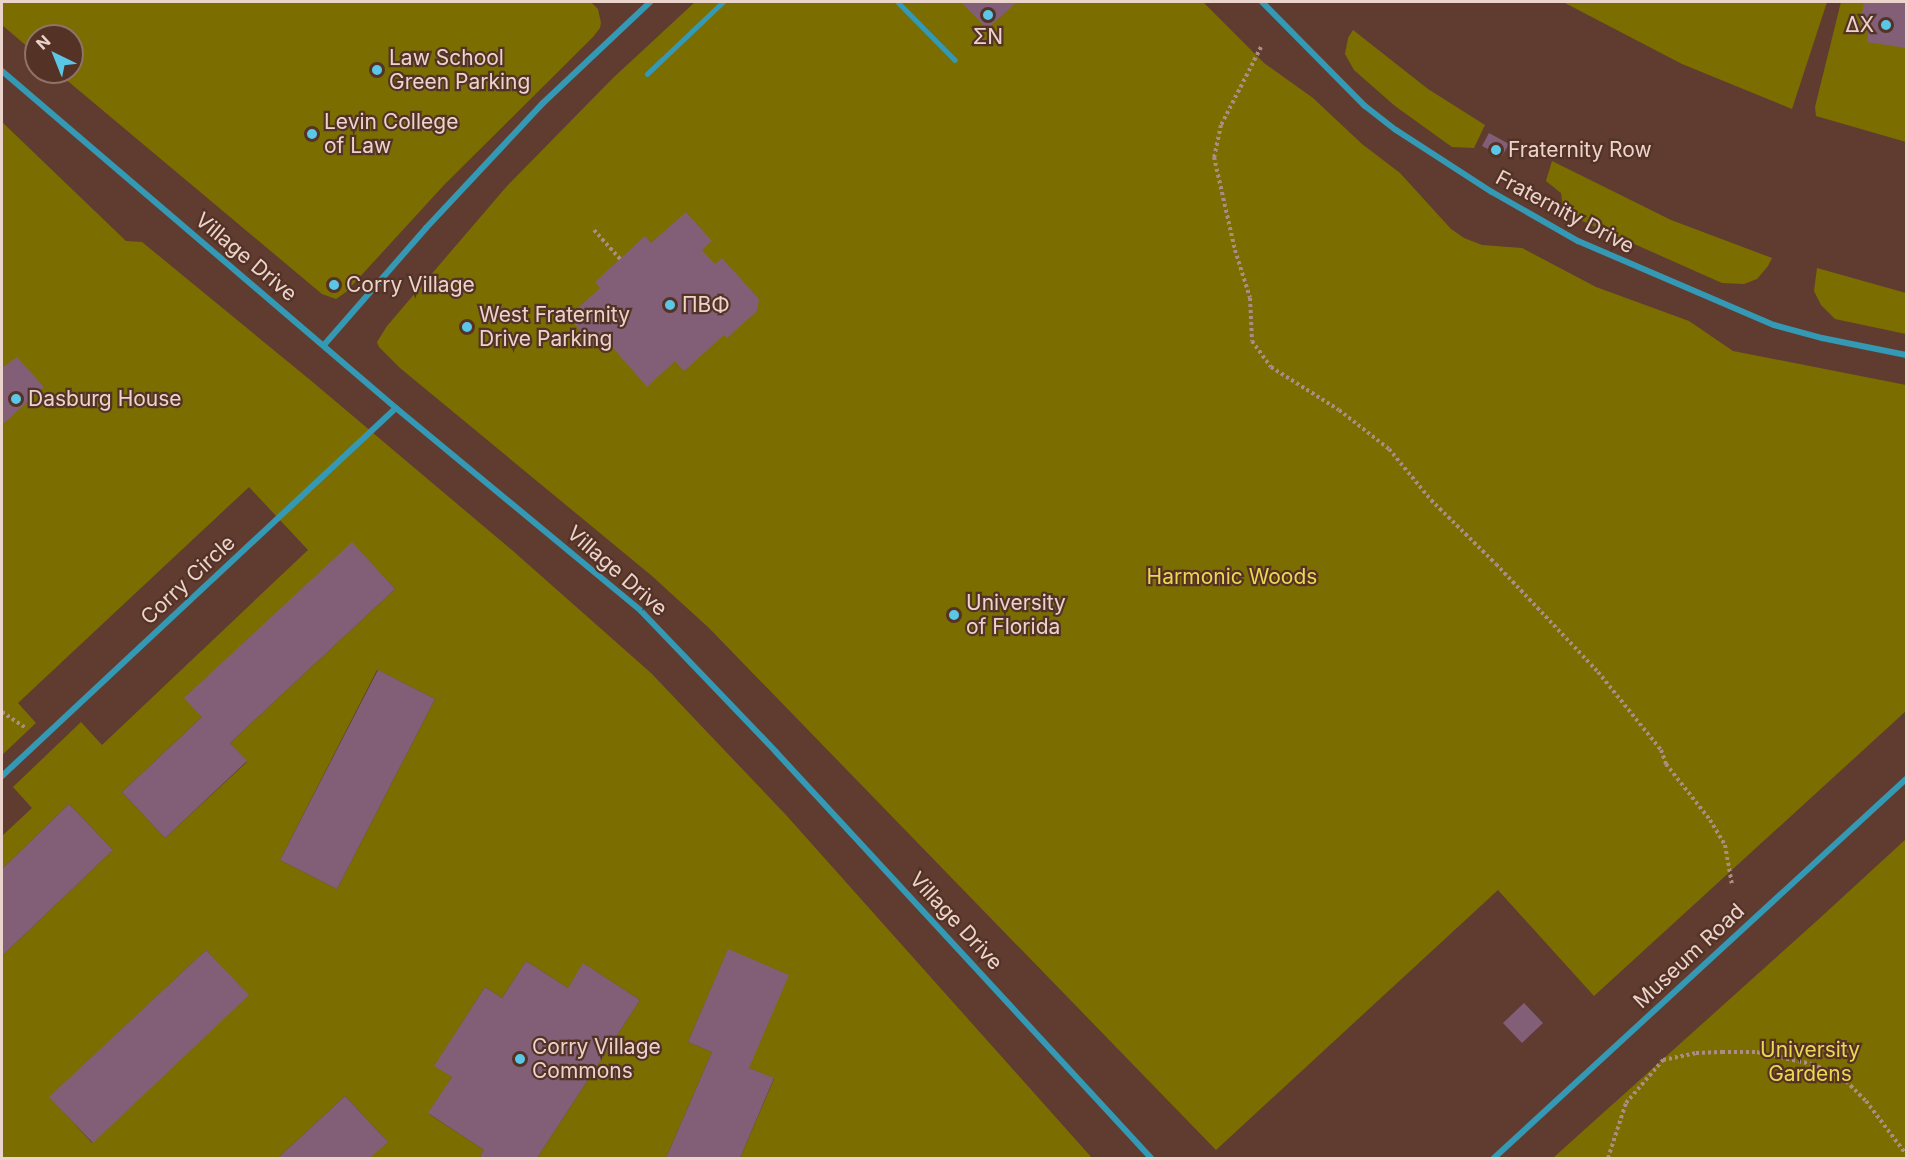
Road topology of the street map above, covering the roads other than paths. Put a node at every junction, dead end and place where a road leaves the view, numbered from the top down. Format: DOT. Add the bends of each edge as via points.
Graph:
graph roads {
  1 [pos="650,2"];
  2 [pos="723,2"];
  3 [pos="898,2"];
  4 [pos="1262,2"];
  5 [pos="955,60"];
  6 [pos="2,71"];
  7 [pos="647,74"];
  8 [pos="324,345"];
  9 [pos="1906,355"];
  10 [pos="396,408"];
  11 [pos="2,776"];
  12 [pos="1906,778"];
  13 [pos="1151,1158"];
  14 [pos="1494,1158"];
  1 -- 8 [label="street" via="543,103"];
  2 -- 7 [label="lane"];
  3 -- 5 [label="lane"];
  4 -- 9 [label="street, Fraternity Drive" via="1388,124 1492,192 1578,241 1774,325"];
  6 -- 8 [label="street, Village Drive"];
  8 -- 10 [label="street, Village Drive"];
  10 -- 11 [label="street, Corry Circle"];
  10 -- 13 [label="street, Village Drive" via="641,611"];
  12 -- 14 [label="street, Museum Road"];
}
